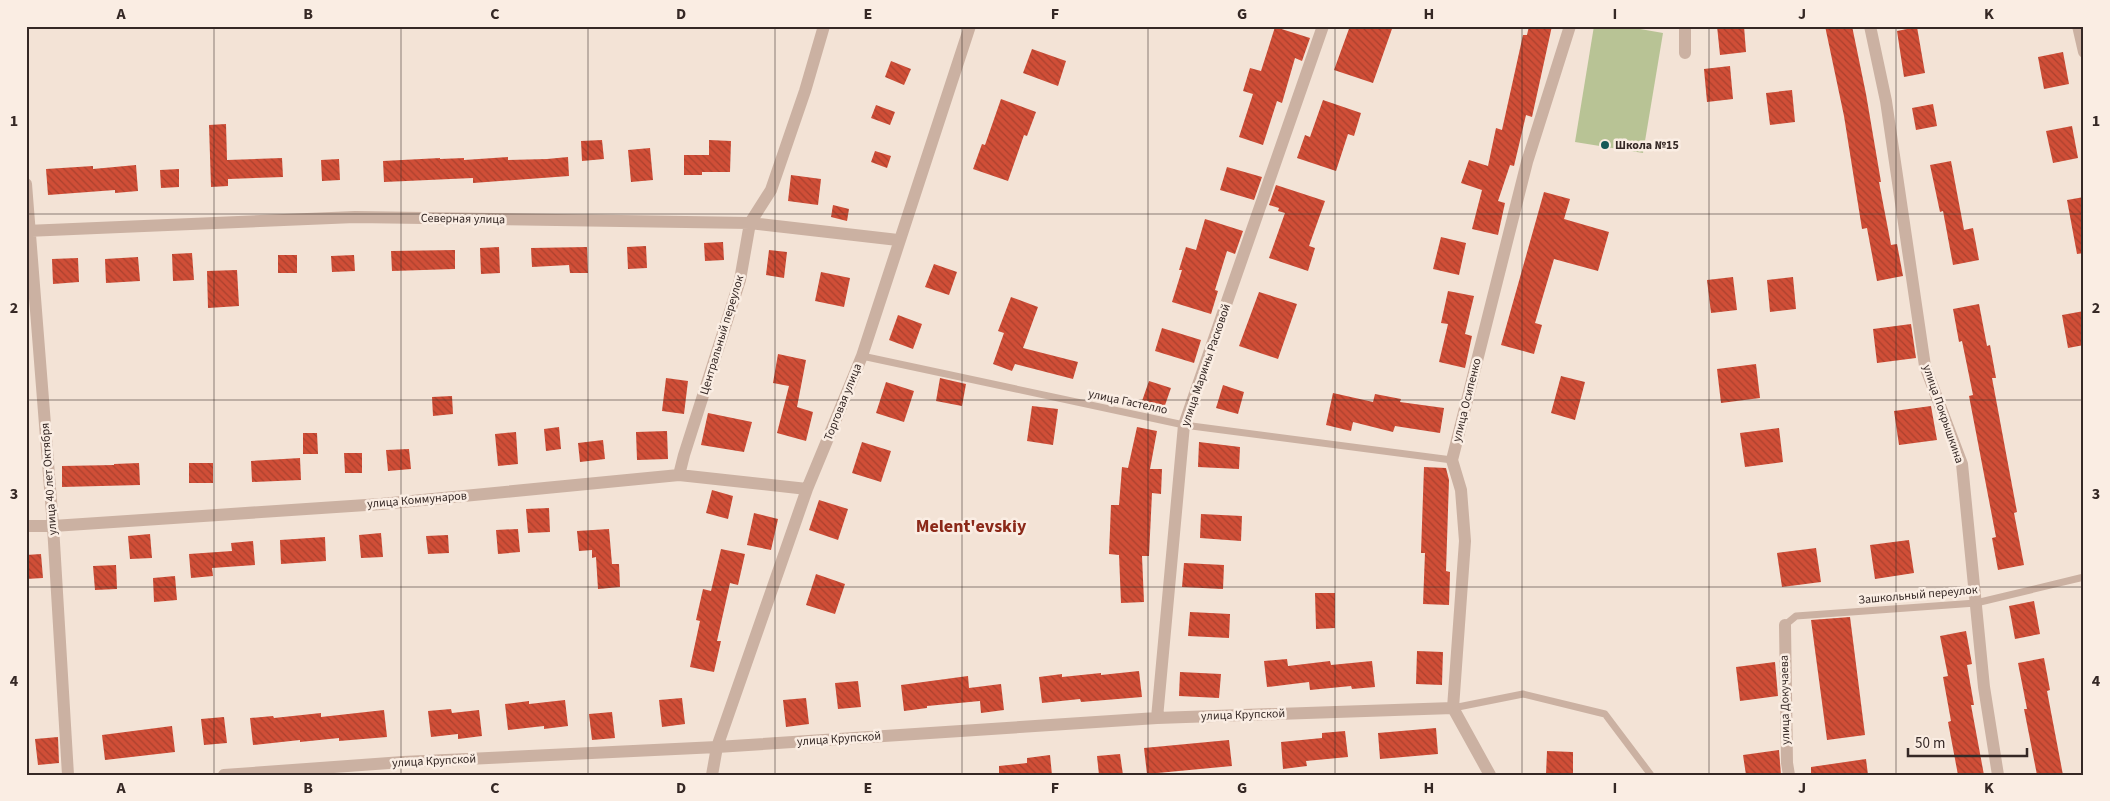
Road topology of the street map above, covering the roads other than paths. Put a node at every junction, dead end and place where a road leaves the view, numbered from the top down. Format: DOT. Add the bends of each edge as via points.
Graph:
graph roads {
  1 [pos="824,26"];
  2 [pos="970,26"];
  3 [pos="1323,26"];
  4 [pos="1570,26"];
  5 [pos="1685,26"];
  6 [pos="1870,26"];
  7 [pos="2078,26"];
  8 [pos="2084,52"];
  9 [pos="1685,53"];
  10 [pos="26,184"];
  11 [pos="750,222"];
  12 [pos="28,231"];
  13 [pos="898,240"];
  14 [pos="862,356"];
  15 [pos="1184,425"];
  16 [pos="1452,460"];
  17 [pos="679,475"];
  18 [pos="807,489"];
  19 [pos="26,526"];
  20 [pos="53,526"];
  21 [pos="2084,577"];
  22 [pos="1976,603"];
  23 [pos="1785,625"];
  24 [pos="1453,708"];
  25 [pos="1157,718"];
  26 [pos="717,747"];
  27 [pos="68,775"];
  28 [pos="224,775"];
  29 [pos="712,775"];
  30 [pos="1490,775"];
  31 [pos="1651,775"];
  32 [pos="1789,775"];
  33 [pos="1998,775"];
  1 -- 11 [label="street, Центральный переулок" via="771,190"];
  2 -- 13 [label="street, Торговая улица"];
  3 -- 15 [label="street, улица Марины Расковой"];
  4 -- 16 [label="street, улица Осипенко" via="1527,162"];
  5 -- 9 [label="street"];
  6 -- 22 [label="street, улица Покрышкина" via="1886,101 1925,366 1962,464"];
  7 -- 8 [label="street"];
  10 -- 12 [label="street, улица 40 лет Октября"];
  11 -- 12 [label="street, Северная улица" via="355,217"];
  11 -- 13 [label="street, Северная улица"];
  11 -- 17 [label="street, Центральный переулок" via="740,280"];
  12 -- 20 [label="street, улица 40 лет Октября"];
  13 -- 14 [label="street, Торговая улица"];
  14 -- 15 [label="lane, улица Гастелло"];
  14 -- 18 [label="street, Торговая улица"];
  15 -- 16 [label="lane, улица Гастелло"];
  15 -- 25 [label="street, улица Марины Расковой"];
  16 -- 24 [label="street, улица Осипенко" via="1461,490 1465,541"];
  17 -- 18 [label="street, улица Коммунаров"];
  17 -- 20 [label="street, улица Коммунаров" via="381,504"];
  18 -- 26 [label="street, Торговая улица"];
  19 -- 20 [label="street, улица Коммунаров"];
  20 -- 27 [label="street, улица 40 лет Октября"];
  21 -- 22 [label="lane, Зашкольный переулок"];
  22 -- 23 [label="lane, Зашкольный переулок" via="1796,616"];
  22 -- 33 [label="street, улица Покрышкина" via="1984,687"];
  23 -- 32 [label="street, улица Докучаева"];
  24 -- 25 [label="street, улица Крупской"];
  24 -- 30 [label="street"];
  24 -- 31 [label="lane" via="1523,694 1604,714"];
  25 -- 26 [label="street, улица Крупской"];
  26 -- 28 [label="street, улица Крупской" via="403,762"];
  26 -- 29 [label="street, Торговая улица"];
}
